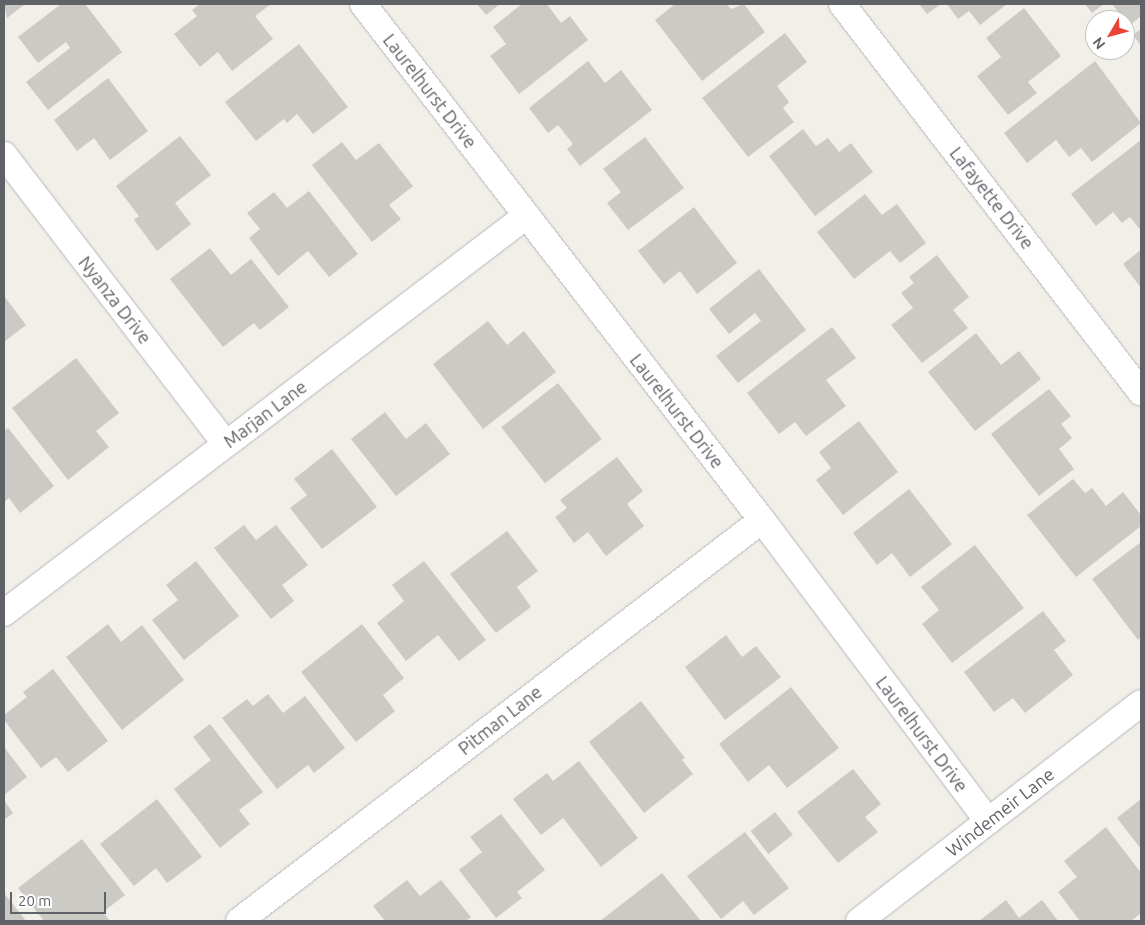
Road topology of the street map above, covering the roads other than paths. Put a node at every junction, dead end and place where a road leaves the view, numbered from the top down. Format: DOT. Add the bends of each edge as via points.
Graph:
graph roads {
  1 [pos="363,4"];
  2 [pos="842,4"];
  3 [pos="4,155"];
  4 [pos="526,216"];
  5 [pos="1141,392"];
  6 [pos="226,444"];
  7 [pos="762,520"];
  8 [pos="4,613"];
  9 [pos="1141,703"];
  10 [pos="988,821"];
  11 [pos="239,921"];
  12 [pos="859,921"];
  1 -- 4 [label="street, Laurelhurst Drive"];
  2 -- 5 [label="street, Lafayette Drive"];
  3 -- 6 [label="street, Nyanza Drive"];
  4 -- 6 [label="street, Marjan Lane"];
  4 -- 7 [label="street, Laurelhurst Drive"];
  6 -- 8 [label="street, Marjan Lane"];
  7 -- 10 [label="street, Laurelhurst Drive"];
  7 -- 11 [label="street, Pitman Lane"];
  9 -- 10 [label="street, Windemeir Lane"];
  10 -- 12 [label="street, Windemeir Lane"];
}
